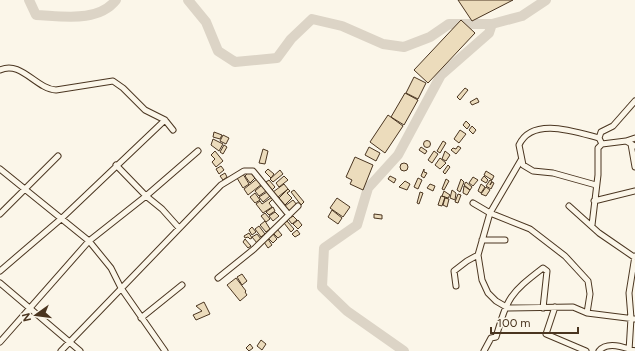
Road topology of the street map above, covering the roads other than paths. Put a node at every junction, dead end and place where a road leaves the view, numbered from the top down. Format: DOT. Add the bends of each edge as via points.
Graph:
graph roads {
  1 [pos="0,70"];
  2 [pos="635,101"];
  3 [pos="165,120"];
  4 [pos="173,130"];
  5 [pos="599,138"];
  6 [pos="635,138"];
  7 [pos="631,143"];
  8 [pos="602,144"];
  9 [pos="198,151"];
  10 [pos="58,156"];
  11 [pos="521,160"];
  12 [pos="116,165"];
  13 [pos="635,167"];
  14 [pos="0,169"];
  15 [pos="596,185"];
  16 [pos="25,189"];
  17 [pos="635,191"];
  18 [pos="146,196"];
  19 [pos="594,201"];
  20 [pos="473,203"];
  21 [pos="298,206"];
  22 [pos="569,206"];
  23 [pos="490,213"];
  24 [pos="0,214"];
  25 [pos="289,215"];
  26 [pos="62,218"];
  27 [pos="592,226"];
  28 [pos="179,228"];
  29 [pos="482,240"];
  30 [pos="505,240"];
  31 [pos="89,241"];
  32 [pos="478,255"];
  33 [pos="634,256"];
  34 [pos="0,272"];
  35 [pos="218,278"];
  36 [pos="0,283"];
  37 [pos="182,285"];
  38 [pos="456,286"];
  39 [pos="121,288"];
  40 [pos="505,307"];
  41 [pos="555,307"];
  42 [pos="29,308"];
  43 [pos="543,308"];
  44 [pos="587,313"];
  45 [pos="141,318"];
  46 [pos="633,319"];
  47 [pos="0,342"];
  48 [pos="69,342"];
  49 [pos="631,350"];
  50 [pos="61,351"];
  51 [pos="80,351"];
  52 [pos="166,351"];
  53 [pos="484,351"];
  54 [pos="586,351"];
  55 [pos="599,351"];
  1 -- 3 [label="street" via="11,67 17,69 48,90 115,82 145,110"];
  2 -- 5 [label="street" via="613,126 601,132"];
  3 -- 4 [label="street"];
  3 -- 12 [label="street"];
  5 -- 8 [label="street"];
  5 -- 11 [label="street" via="560,129 530,132 524,135 519,145"];
  6 -- 7 [label="street"];
  7 -- 8 [label="street"];
  7 -- 13 [label="street"];
  8 -- 15 [label="street" via="597,154"];
  9 -- 18 [label="street"];
  10 -- 16 [label="street"];
  11 -- 15 [label="street" via="523,165 533,171 553,173"];
  11 -- 23 [label="street"];
  12 -- 18 [label="street"];
  12 -- 26 [label="street"];
  14 -- 16 [label="street"];
  15 -- 19 [label="street"];
  16 -- 24 [label="street"];
  16 -- 26 [label="street"];
  17 -- 19 [label="street"];
  18 -- 28 [label="street"];
  18 -- 31 [label="street"];
  19 -- 27 [label="street"];
  20 -- 23 [label="street"];
  21 -- 25 [label="street"];
  22 -- 27 [label="street"];
  23 -- 29 [label="street"];
  23 -- 44 [label="street" via="530,229 565,256 586,278 590,286"];
  25 -- 28 [label="street" via="253,171 244,171 221,185"];
  25 -- 35 [label="street" via="254,249"];
  26 -- 31 [label="street"];
  26 -- 34 [label="street"];
  27 -- 33 [label="street"];
  28 -- 39 [label="street"];
  29 -- 30 [label="street"];
  29 -- 32 [label="street"];
  31 -- 39 [label="street" via="111,268"];
  31 -- 42 [label="street"];
  32 -- 38 [label="street" via="454,272"];
  32 -- 40 [label="street" via="482,280 488,293"];
  33 -- 46 [label="street" via="629,293"];
  36 -- 42 [label="street"];
  37 -- 45 [label="street"];
  39 -- 45 [label="street"];
  39 -- 48 [label="street"];
  40 -- 43 [label="street"];
  40 -- 43 [label="street" via="514,291 542,268 547,271"];
  40 -- 53 [label="street" via="496,337 491,338"];
  41 -- 43 [label="street"];
  41 -- 44 [label="street" via="573,307"];
  41 -- 54 [label="street" via="546,334"];
  42 -- 47 [label="street"];
  42 -- 48 [label="street"];
  44 -- 46 [label="street"];
  45 -- 52 [label="street"];
  46 -- 49 [label="street"];
  48 -- 50 [label="street"];
  48 -- 51 [label="street"];
  49 -- 55 [label="street" via="611,345 602,347"];
}
